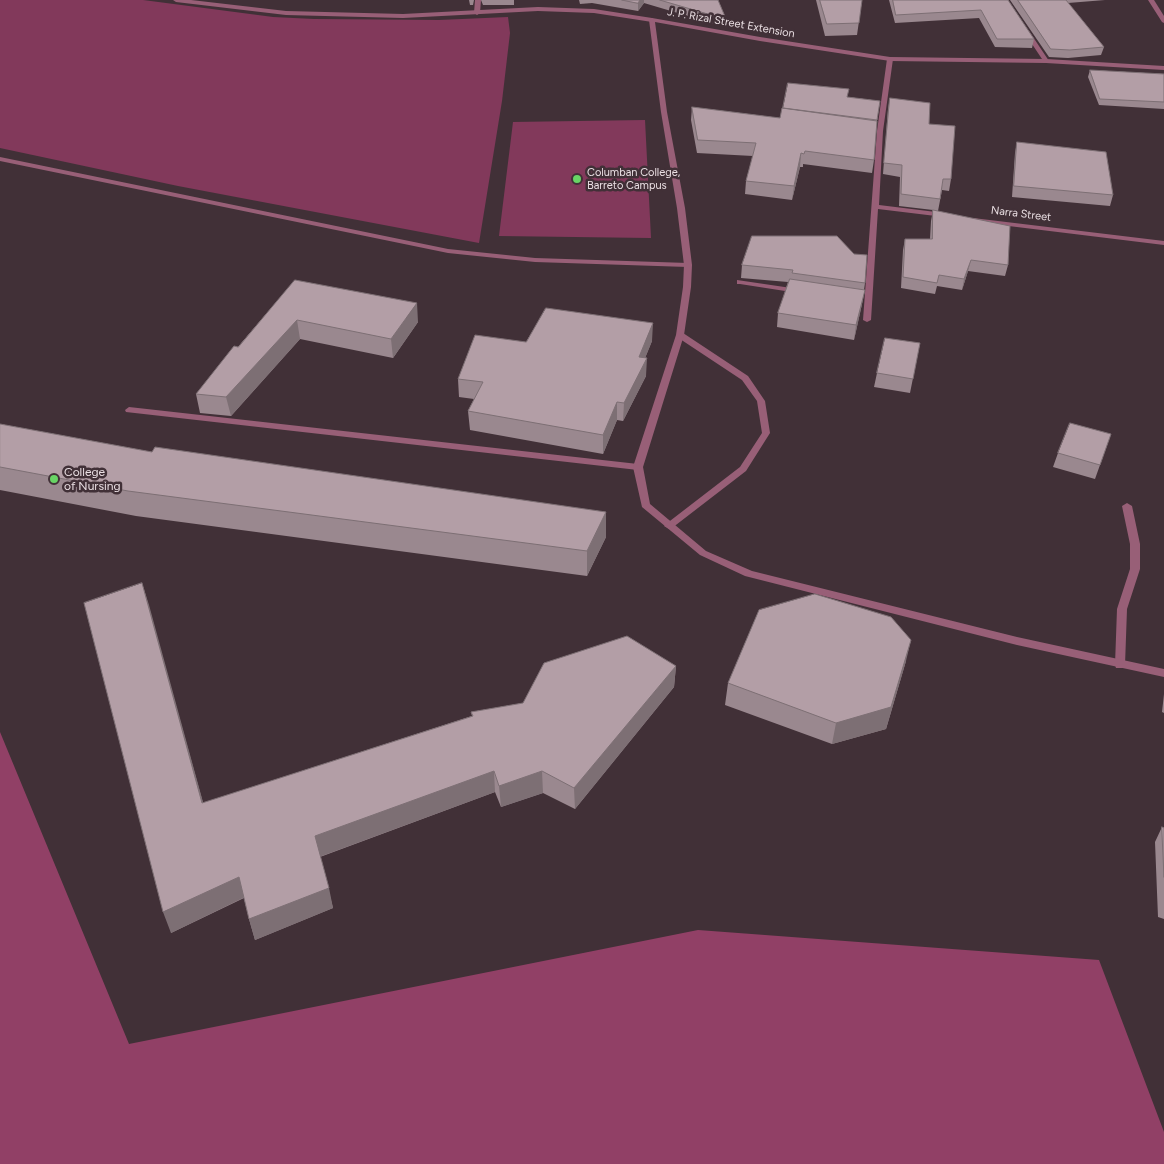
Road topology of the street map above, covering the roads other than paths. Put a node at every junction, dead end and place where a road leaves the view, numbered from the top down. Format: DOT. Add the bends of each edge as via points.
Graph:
graph roads {
  1 [pos="176,0"];
  2 [pos="478,0"];
  3 [pos="1151,0"];
  4 [pos="477,12"];
  5 [pos="652,20"];
  6 [pos="1164,21"];
  7 [pos="1023,24"];
  8 [pos="890,59"];
  9 [pos="1046,61"];
  10 [pos="1164,68"];
  11 [pos="870,130"];
  12 [pos="880,132"];
  13 [pos="0,159"];
  14 [pos="876,207"];
  15 [pos="954,217"];
  16 [pos="963,218"];
  17 [pos="1164,243"];
  18 [pos="688,265"];
  19 [pos="740,282"];
  20 [pos="809,292"];
  21 [pos="858,299"];
  22 [pos="868,301"];
  23 [pos="867,320"];
  24 [pos="680,335"];
  25 [pos="129,410"];
  26 [pos="638,467"];
  27 [pos="1127,506"];
  28 [pos="668,526"];
  29 [pos="1120,665"];
  30 [pos="1164,673"];
  1 -- 4 [label="street, J. P. Rizal Street Extension" via="286,13 403,16"];
  2 -- 4 [label="street"];
  3 -- 6 [label="street"];
  4 -- 5 [label="street, J. P. Rizal Street Extension" via="594,11"];
  5 -- 8 [label="street, J. P. Rizal Street Extension"];
  5 -- 18 [label="street"];
  7 -- 9 [label="street"];
  8 -- 9 [label="street, J. P. Rizal Street Extension"];
  8 -- 12 [label="street"];
  9 -- 10 [label="street, J. P. Rizal Street Extension"];
  11 -- 12 [label="street"];
  12 -- 14 [label="street"];
  13 -- 18 [label="street" via="448,251 535,260"];
  14 -- 15 [label="street"];
  14 -- 22 [label="street"];
  16 -- 17 [label="street, Narra Street"];
  18 -- 24 [label="street"];
  19 -- 20 [label="street"];
  21 -- 22 [label="street"];
  22 -- 23 [label="street"];
  24 -- 26 [label="street"];
  24 -- 28 [label="street" via="745,378 761,401 766,433 743,469"];
  25 -- 26 [label="street"];
  26 -- 28 [label="street" via="645,504"];
  27 -- 29 [label="street" via="1135,544 1135,569 1122,609"];
  28 -- 29 [label="street" via="703,553 749,574"];
  29 -- 30 [label="street"];
}
